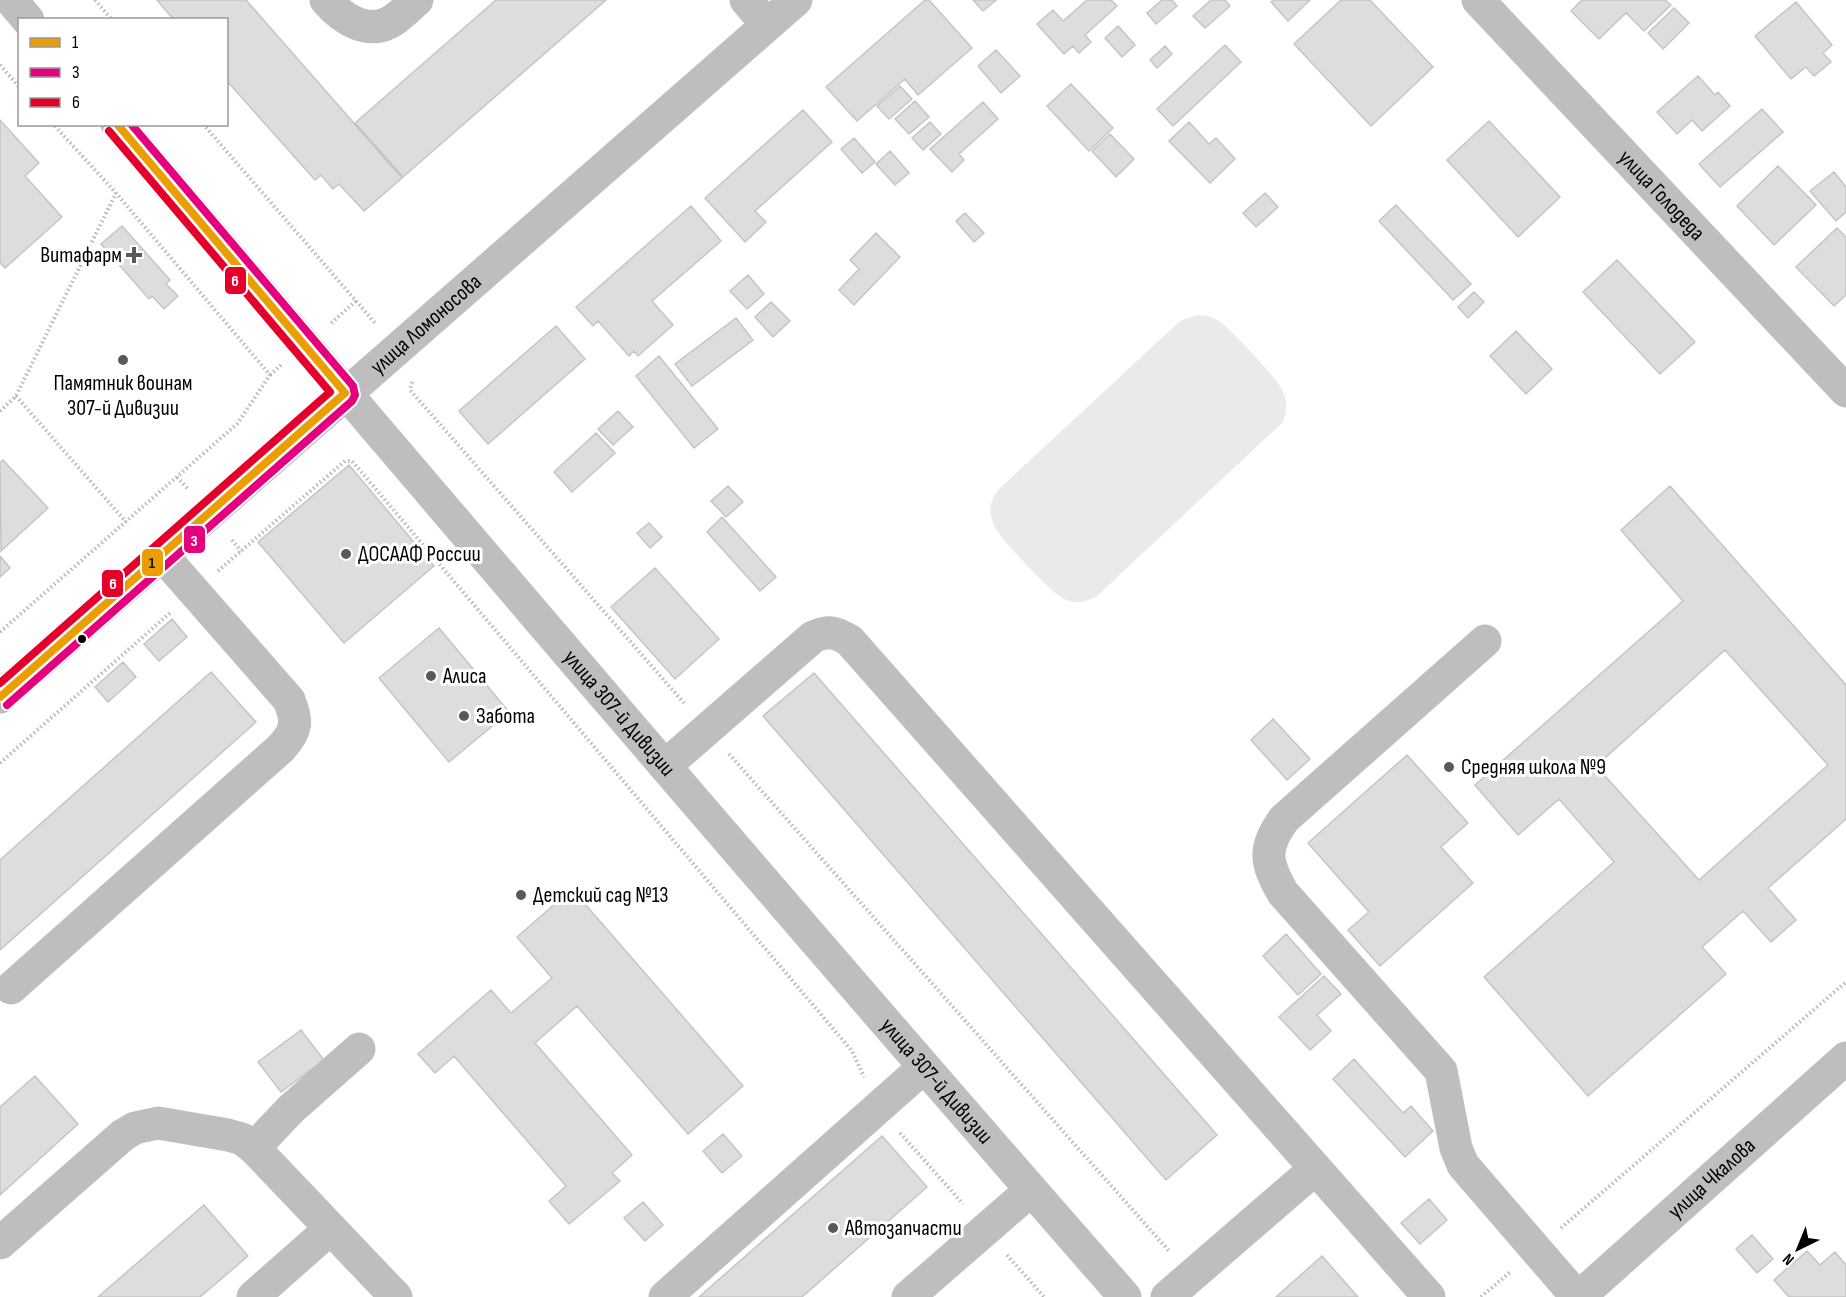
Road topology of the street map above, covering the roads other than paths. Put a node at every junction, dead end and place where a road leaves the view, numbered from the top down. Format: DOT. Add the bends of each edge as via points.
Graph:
graph roads {
  1 [pos="11,0"];
  2 [pos="326,0"];
  3 [pos="417,0"];
  4 [pos="746,0"];
  5 [pos="796,0"];
  6 [pos="1478,0"];
  7 [pos="26,18"];
  8 [pos="767,25"];
  9 [pos="119,126"];
  10 [pos="1846,391"];
  11 [pos="345,393"];
  12 [pos="162,555"];
  13 [pos="1485,641"];
  14 [pos="0,697"];
  15 [pos="665,766"];
  16 [pos="11,988"];
  17 [pos="359,1049"];
  18 [pos="1846,1058"];
  19 [pos="924,1067"];
  20 [pos="254,1148"];
  21 [pos="1315,1169"];
  22 [pos="1031,1190"];
  23 [pos="330,1229"];
  24 [pos="0,1243"];
  25 [pos="253,1297"];
  26 [pos="396,1297"];
  27 [pos="665,1297"];
  28 [pos="908,1297"];
  29 [pos="1125,1297"];
  30 [pos="1167,1297"];
  31 [pos="1429,1297"];
  32 [pos="1578,1297"];
  1 -- 7 [label="street"];
  2 -- 3 [label="street" via="352,23 374,28 394,20"];
  4 -- 8 [label="street"];
  5 -- 8 [label="street, улица Ломоносова"];
  6 -- 10 [label="street, улица Голодеда"];
  8 -- 11 [label="street, улица Ломоносова"];
  9 -- 11 [label="street, улица 307-й Дивизии"];
  11 -- 12 [label="street, улица Ломоносова"];
  11 -- 15 [label="street, улица 307-й Дивизии"];
  12 -- 14 [label="street, улица Ломоносова"];
  12 -- 16 [label="street" via="288,699 295,716 292,734 281,748"];
  13 -- 32 [label="street" via="1284,819 1271,836 1268,854 1272,875 1283,893 1442,1071 1456,1148 1463,1165"];
  15 -- 19 [label="street, улица 307-й Дивизии"];
  15 -- 21 [label="street" via="813,637 837,633 850,641"];
  17 -- 20 [label="street"];
  18 -- 32 [label="street, улица Чкалова"];
  19 -- 22 [label="street, улица 307-й Дивизии"];
  19 -- 27 [label="street"];
  20 -- 23 [label="street"];
  20 -- 24 [label="street" via="228,1135 158,1123 135,1128"];
  21 -- 30 [label="street"];
  21 -- 31 [label="street"];
  22 -- 28 [label="street"];
  22 -- 29 [label="street, улица 307-й Дивизии"];
  23 -- 25 [label="street"];
  23 -- 26 [label="street"];
}
